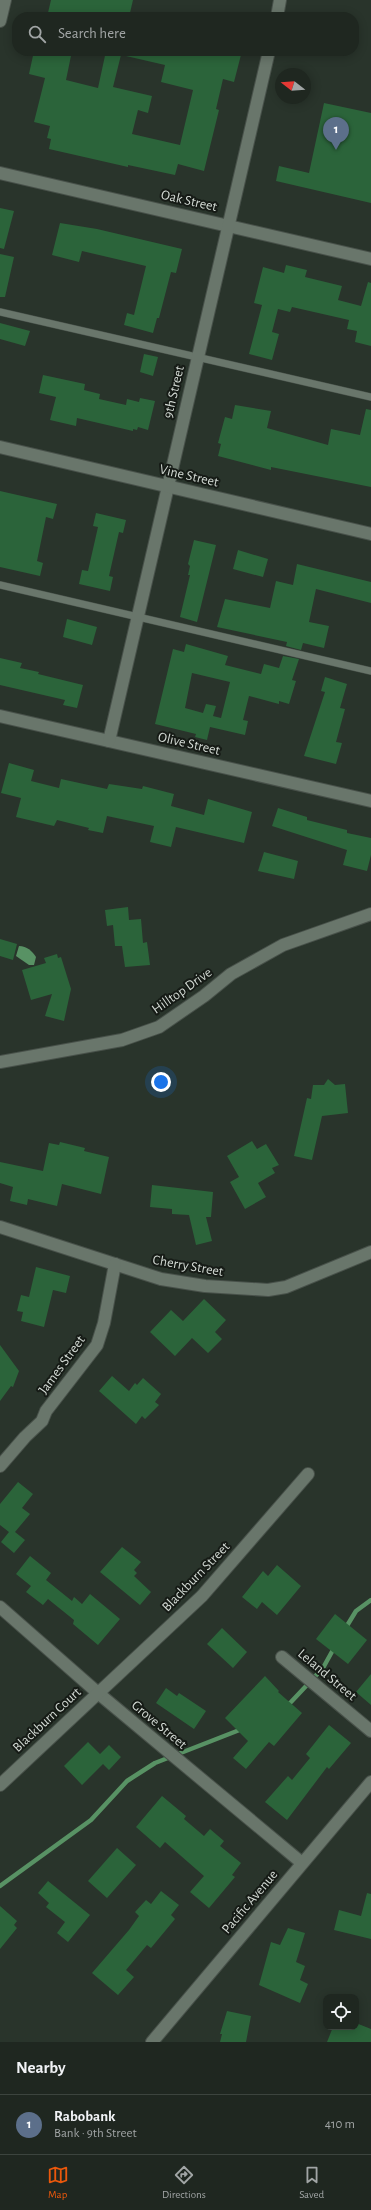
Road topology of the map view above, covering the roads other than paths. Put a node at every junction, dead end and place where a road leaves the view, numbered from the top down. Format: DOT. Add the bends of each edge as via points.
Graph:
graph roads {
  1 [pos="5,0"];
  2 [pos="280,0"];
  3 [pos="277,12"];
  4 [pos="0,21"];
  5 [pos="268,56"];
  6 [pos="0,173"];
  7 [pos="228,225"];
  8 [pos="371,259"];
  9 [pos="0,312"];
  10 [pos="198,356"];
  11 [pos="371,397"];
  12 [pos="0,447"];
  13 [pos="168,487"];
  14 [pos="371,534"];
  15 [pos="0,585"];
  16 [pos="137,617"];
  17 [pos="371,671"];
  18 [pos="0,716"];
  19 [pos="109,741"];
  20 [pos="371,801"];
  21 [pos="371,914"];
  22 [pos="0,1062"];
  23 [pos="0,1227"];
  24 [pos="371,1252"];
  25 [pos="115,1264"];
  26 [pos="0,1466"];
  27 [pos="308,1474"];
  28 [pos="0,1607"];
  29 [pos="282,1657"];
  30 [pos="98,1693"];
  31 [pos="371,1731"];
  32 [pos="371,1782"];
  33 [pos="0,1785"];
  34 [pos="302,1864"];
  35 [pos="152,2042"];
  1 -- 4 [label="street"];
  2 -- 3 [label="street"];
  5 -- 7 [label="street, 9th Street"];
  6 -- 7 [label="street, Oak Street"];
  7 -- 8 [label="street, Oak Street"];
  7 -- 10 [label="street, 9th Street"];
  9 -- 10 [label="lane"];
  10 -- 11 [label="lane"];
  10 -- 13 [label="street, 9th Street"];
  12 -- 13 [label="street, Vine Street"];
  13 -- 14 [label="street, Vine Street"];
  13 -- 16 [label="street, 9th Street"];
  15 -- 16 [label="lane"];
  16 -- 17 [label="lane"];
  16 -- 19 [label="street, 9th Street"];
  18 -- 19 [label="street, Olive Street"];
  19 -- 20 [label="street, Olive Street"];
  21 -- 22 [label="street, Hilltop Drive" via="283,944 232,974 158,1027 122,1040"];
  23 -- 25 [label="street, Cherry Street"];
  24 -- 25 [label="street, Cherry Street" via="292,1285 268,1290 205,1286 161,1279"];
  25 -- 26 [label="street, James Street" via="97,1345 46,1411 42,1421"];
  27 -- 30 [label="street, Blackburn Street" via="202,1596"];
  28 -- 30 [label="street, Grove Street"];
  29 -- 31 [label="street, Leland Street"];
  30 -- 33 [label="street, Blackburn Court"];
  30 -- 34 [label="street, Grove Street"];
  32 -- 34 [label="street, Pacific Avenue"];
  34 -- 35 [label="street, Pacific Avenue"];
}
